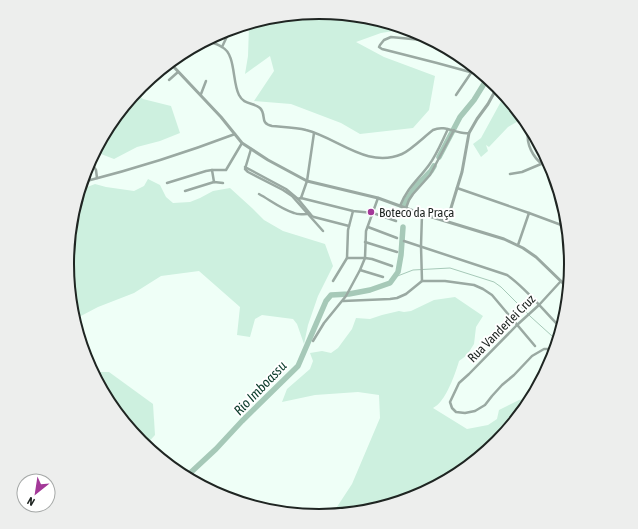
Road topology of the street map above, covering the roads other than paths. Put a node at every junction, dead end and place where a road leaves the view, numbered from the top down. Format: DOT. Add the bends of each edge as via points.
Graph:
graph roads {
  1 [pos="227,37"];
  2 [pos="417,39"];
  3 [pos="213,43"];
  4 [pos="222,47"];
  5 [pos="174,67"];
  6 [pos="178,72"];
  7 [pos="471,73"];
  8 [pos="169,80"];
  9 [pos="206,81"];
  10 [pos="494,92"];
  11 [pos="201,94"];
  12 [pos="456,95"];
  13 [pos="448,129"];
  14 [pos="454,130"];
  15 [pos="468,132"];
  16 [pos="314,133"];
  17 [pos="235,134"];
  18 [pos="527,135"];
  19 [pos="242,143"];
  20 [pos="251,149"];
  21 [pos="541,164"];
  22 [pos="544,166"];
  23 [pos="94,167"];
  24 [pos="212,170"];
  25 [pos="510,174"];
  26 [pos="98,178"];
  27 [pos="89,180"];
  28 [pos="307,181"];
  29 [pos="214,182"];
  30 [pos="223,183"];
  31 [pos="167,184"];
  32 [pos="457,188"];
  33 [pos="185,191"];
  34 [pos="259,194"];
  35 [pos="378,198"];
  36 [pos="299,199"];
  37 [pos="400,206"];
  38 [pos="406,208"];
  39 [pos="353,211"];
  40 [pos="529,213"];
  41 [pos="307,214"];
  42 [pos="373,214"];
  43 [pos="422,214"];
  44 [pos="396,221"];
  45 [pos="447,221"];
  46 [pos="561,225"];
  47 [pos="349,226"];
  48 [pos="368,227"];
  49 [pos="323,231"];
  50 [pos="398,238"];
  51 [pos="404,241"];
  52 [pos="366,242"];
  53 [pos="518,245"];
  54 [pos="421,246"];
  55 [pos="397,252"];
  56 [pos="346,258"];
  57 [pos="365,258"];
  58 [pos="392,266"];
  59 [pos="360,270"];
  60 [pos="383,277"];
  61 [pos="333,281"];
  62 [pos="422,281"];
  63 [pos="561,281"];
  64 [pos="564,284"];
  65 [pos="343,301"];
  66 [pos="539,304"];
  67 [pos="557,324"];
  68 [pos="517,325"];
  69 [pos="313,341"];
  70 [pos="535,346"];
  71 [pos="549,349"];
  1 -- 4 [label="street"];
  2 -- 7 [label="street" via="391,37 384,40 379,47"];
  3 -- 4 [label="street"];
  4 -- 16 [label="street" via="230,57 238,95 244,101 260,108 265,123"];
  5 -- 6 [label="street"];
  6 -- 8 [label="street"];
  6 -- 11 [label="street"];
  7 -- 12 [label="street"];
  9 -- 11 [label="street"];
  10 -- 15 [label="street"];
  11 -- 17 [label="street"];
  13 -- 14 [label="street"];
  13 -- 16 [label="street" via="437,128 402,154 382,158 360,154"];
  13 -- 37 [label="street" via="433,159 411,186"];
  14 -- 15 [label="street" via="463,134"];
  14 -- 38 [label="street" via="430,175 413,194"];
  15 -- 32 [label="street"];
  16 -- 28 [label="street"];
  17 -- 19 [label="street"];
  17 -- 26 [label="street"];
  18 -- 21 [label="street" via="534,156"];
  19 -- 20 [label="street"];
  19 -- 24 [label="street" via="226,170"];
  20 -- 28 [label="street"];
  20 -- 36 [label="street" via="245,168 286,189"];
  21 -- 22 [label="street"];
  21 -- 25 [label="street"];
  23 -- 26 [label="street"];
  24 -- 29 [label="street"];
  24 -- 31 [label="street"];
  26 -- 27 [label="street"];
  28 -- 35 [label="street"];
  28 -- 36 [label="street"];
  29 -- 30 [label="street"];
  29 -- 33 [label="street"];
  32 -- 40 [label="street"];
  32 -- 45 [label="street"];
  34 -- 41 [label="street" via="293,213"];
  35 -- 37 [label="street"];
  35 -- 42 [label="street"];
  36 -- 39 [label="street"];
  36 -- 41 [label="street"];
  36 -- 47 [label="street" via="312,216"];
  37 -- 38 [label="street"];
  38 -- 43 [label="street"];
  39 -- 42 [label="street"];
  39 -- 47 [label="street"];
  40 -- 46 [label="street"];
  40 -- 53 [label="street"];
  41 -- 49 [label="street"];
  42 -- 44 [label="street"];
  42 -- 48 [label="street"];
  43 -- 45 [label="street"];
  43 -- 54 [label="street"];
  45 -- 53 [label="street"];
  47 -- 56 [label="street"];
  48 -- 50 [label="street"];
  48 -- 52 [label="street"];
  51 -- 54 [label="street"];
  52 -- 55 [label="street"];
  52 -- 57 [label="street"];
  53 -- 63 [label="street" via="529,251"];
  54 -- 62 [label="street"];
  54 -- 66 [label="street" via="507,275"];
  56 -- 57 [label="street"];
  56 -- 61 [label="street"];
  57 -- 58 [label="street"];
  57 -- 59 [label="street"];
  59 -- 60 [label="street"];
  59 -- 65 [label="street"];
  62 -- 65 [label="street" via="397,298"];
  62 -- 68 [label="street" via="464,283 483,288 497,300"];
  63 -- 64 [label="street"];
  63 -- 66 [label="street, Rua Vanderlei Cruz"];
  65 -- 69 [label="street"];
  66 -- 67 [label="street"];
  66 -- 68 [label="street, Rua Vanderlei Cruz"];
  68 -- 70 [label="street"];
  68 -- 71 [label="street, Rua Vanderlei Cruz" via="460,383 450,402 456,412 476,412 532,356"];
}
